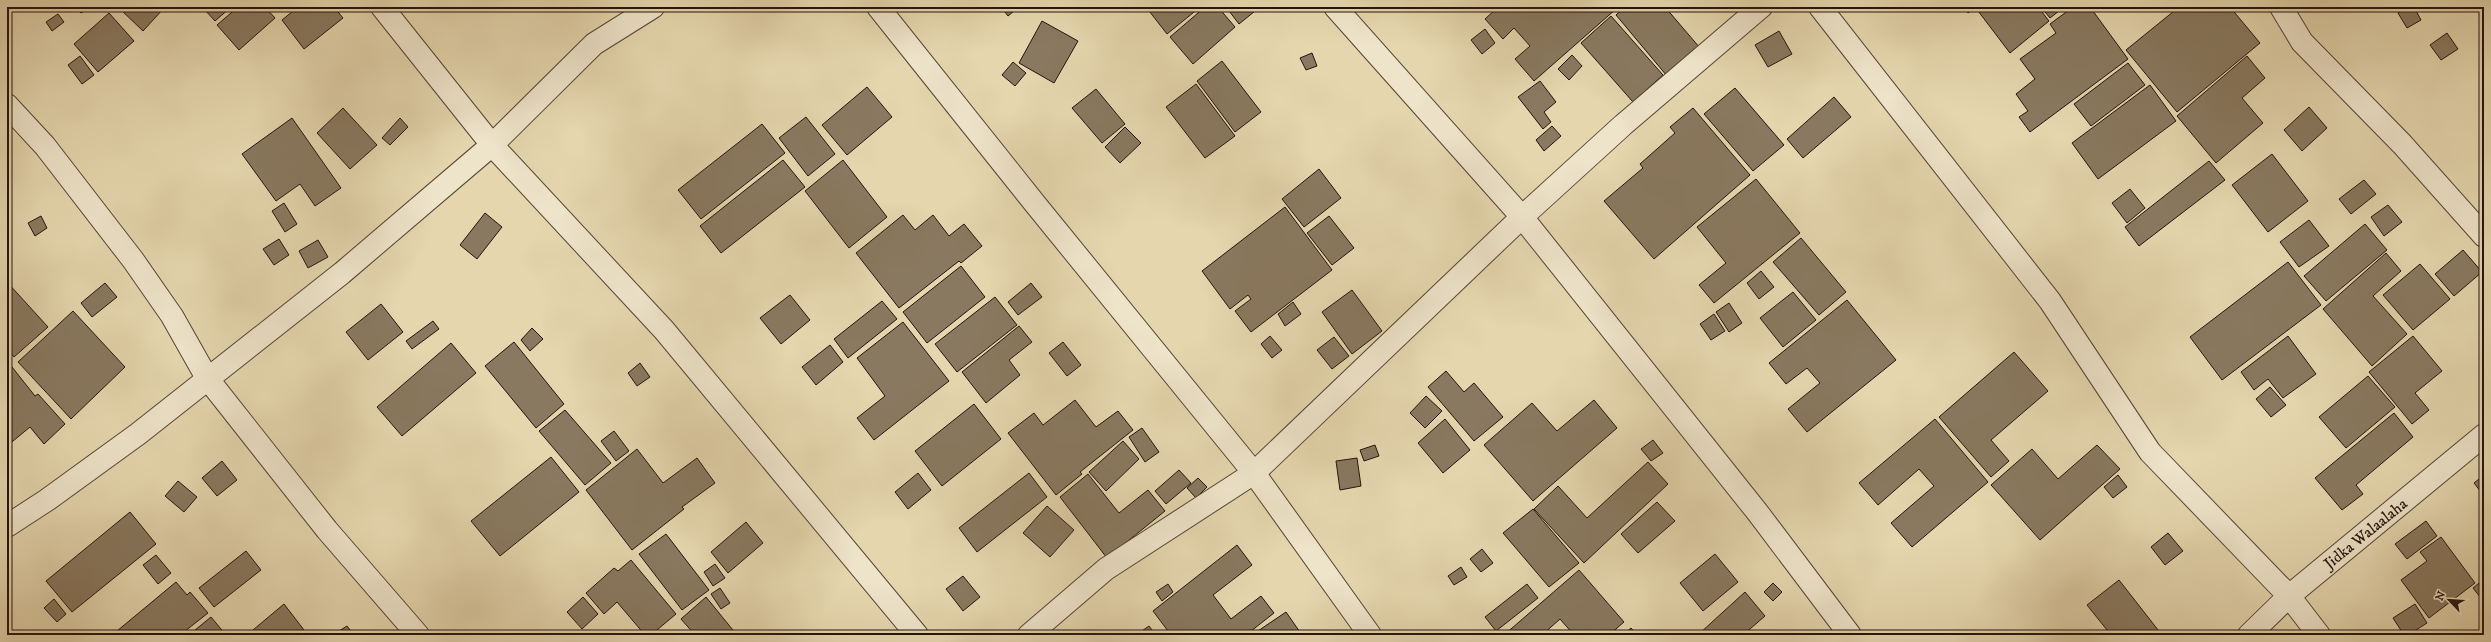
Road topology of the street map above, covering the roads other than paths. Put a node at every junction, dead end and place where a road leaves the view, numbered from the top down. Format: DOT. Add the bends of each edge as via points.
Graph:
graph roads {
  1 [pos="382,7"];
  2 [pos="653,7"];
  3 [pos="878,7"];
  4 [pos="1334,7"];
  5 [pos="1761,7"];
  6 [pos="1820,7"];
  7 [pos="2281,7"];
  8 [pos="7,104"];
  9 [pos="492,145"];
  10 [pos="1522,218"];
  11 [pos="2484,236"];
  12 [pos="207,378"];
  13 [pos="2484,435"];
  14 [pos="1254,473"];
  15 [pos="7,526"];
  16 [pos="2289,596"];
  17 [pos="418,635"];
  18 [pos="917,635"];
  19 [pos="1029,635"];
  20 [pos="1370,635"];
  21 [pos="1850,635"];
  22 [pos="2250,635"];
  23 [pos="2319,635"];
  1 -- 9 [label="street"];
  2 -- 9 [label="street" via="594,44"];
  3 -- 14 [label="street"];
  4 -- 10 [label="street" via="1389,65"];
  5 -- 10 [label="street" via="1623,125"];
  6 -- 16 [label="street" via="2050,302 2150,452"];
  7 -- 11 [label="street" via="2302,42 2402,144"];
  8 -- 12 [label="street" via="50,152 129,254 172,316"];
  9 -- 12 [label="street" via="342,274"];
  9 -- 18 [label="street" via="664,330"];
  10 -- 14 [label="street"];
  10 -- 21 [label="street" via="1758,513"];
  12 -- 15 [label="street" via="53,496"];
  12 -- 17 [label="street" via="327,530"];
  13 -- 16 [label="street, Jidka Walaalaha"];
  14 -- 19 [label="street" via="1106,569"];
  14 -- 20 [label="street"];
  16 -- 22 [label="street, Jidka Walaalaha"];
  16 -- 23 [label="street"];
}
